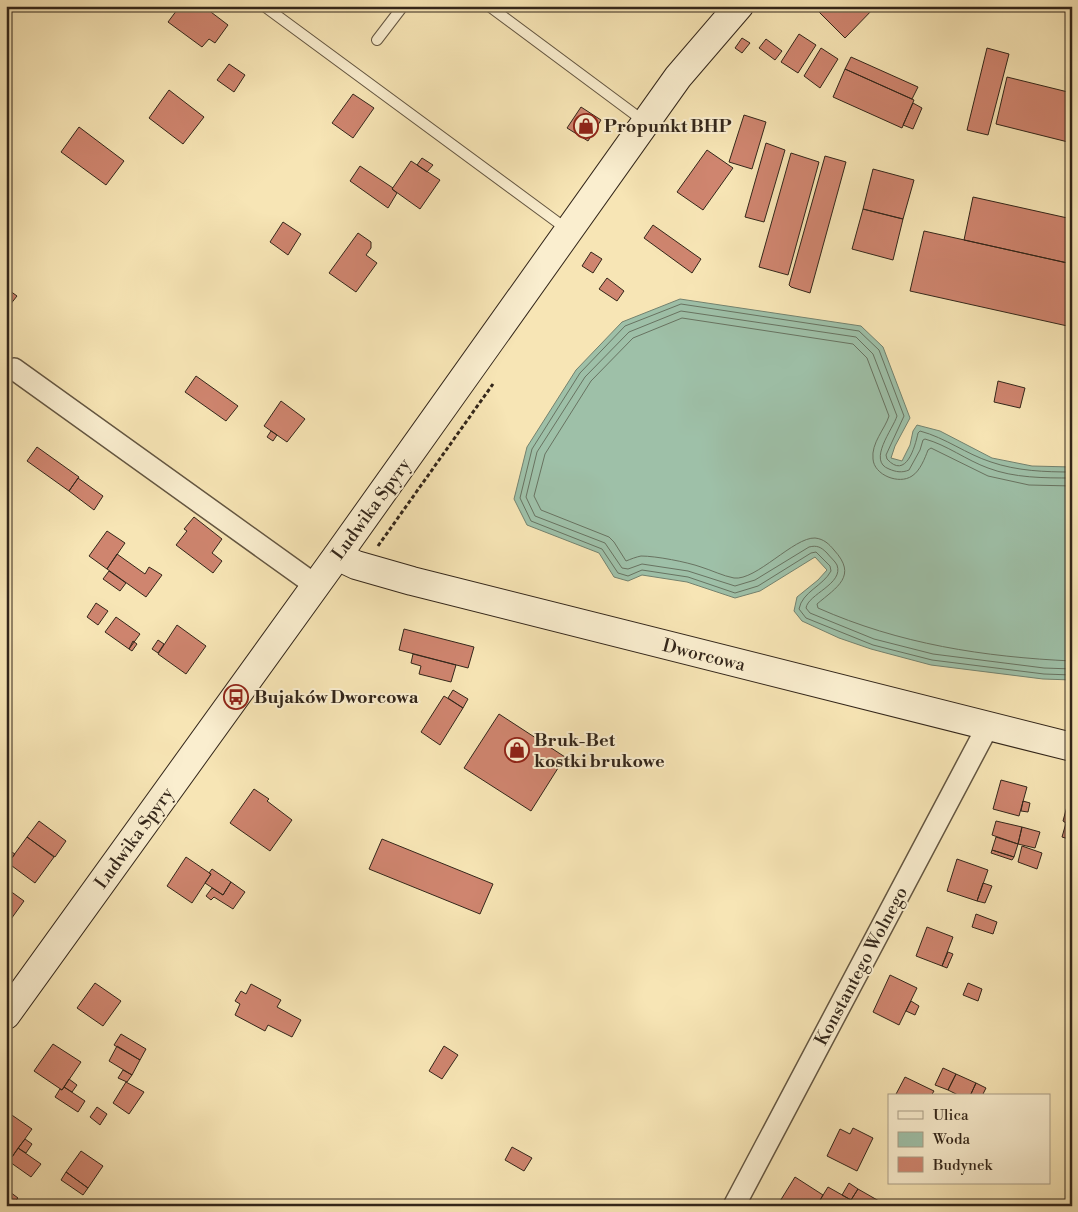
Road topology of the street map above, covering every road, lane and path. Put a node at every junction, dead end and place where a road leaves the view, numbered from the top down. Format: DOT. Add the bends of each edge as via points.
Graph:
graph roads {
  1 [pos="264,6"];
  2 [pos="402,6"];
  3 [pos="489,6"];
  4 [pos="739,6"];
  5 [pos="377,40"];
  6 [pos="646,123"];
  7 [pos="569,230"];
  8 [pos="14,369"];
  9 [pos="493,384"];
  10 [pos="377,546"];
  11 [pos="337,556"];
  12 [pos="316,586"];
  13 [pos="988,726"];
  14 [pos="1072,747"];
  15 [pos="6,1015"];
  16 [pos="734,1206"];
  1 -- 7 [label="lane"];
  2 -- 5 [label="lane"];
  3 -- 6 [label="lane"];
  4 -- 6 [label="main road, Ludwika Spyry" via="678,77"];
  6 -- 7 [label="main road, Ludwika Spyry"];
  7 -- 11 [label="main road, Ludwika Spyry"];
  8 -- 12 [label="street"];
  9 -- 10 [label="path"];
  11 -- 12 [label="main road, Ludwika Spyry"];
  11 -- 13 [label="main road, Dworcowa" via="412,581"];
  12 -- 15 [label="main road, Ludwika Spyry"];
  13 -- 14 [label="main road, Dworcowa"];
  13 -- 16 [label="street, Konstantego Wolnego"];
}
